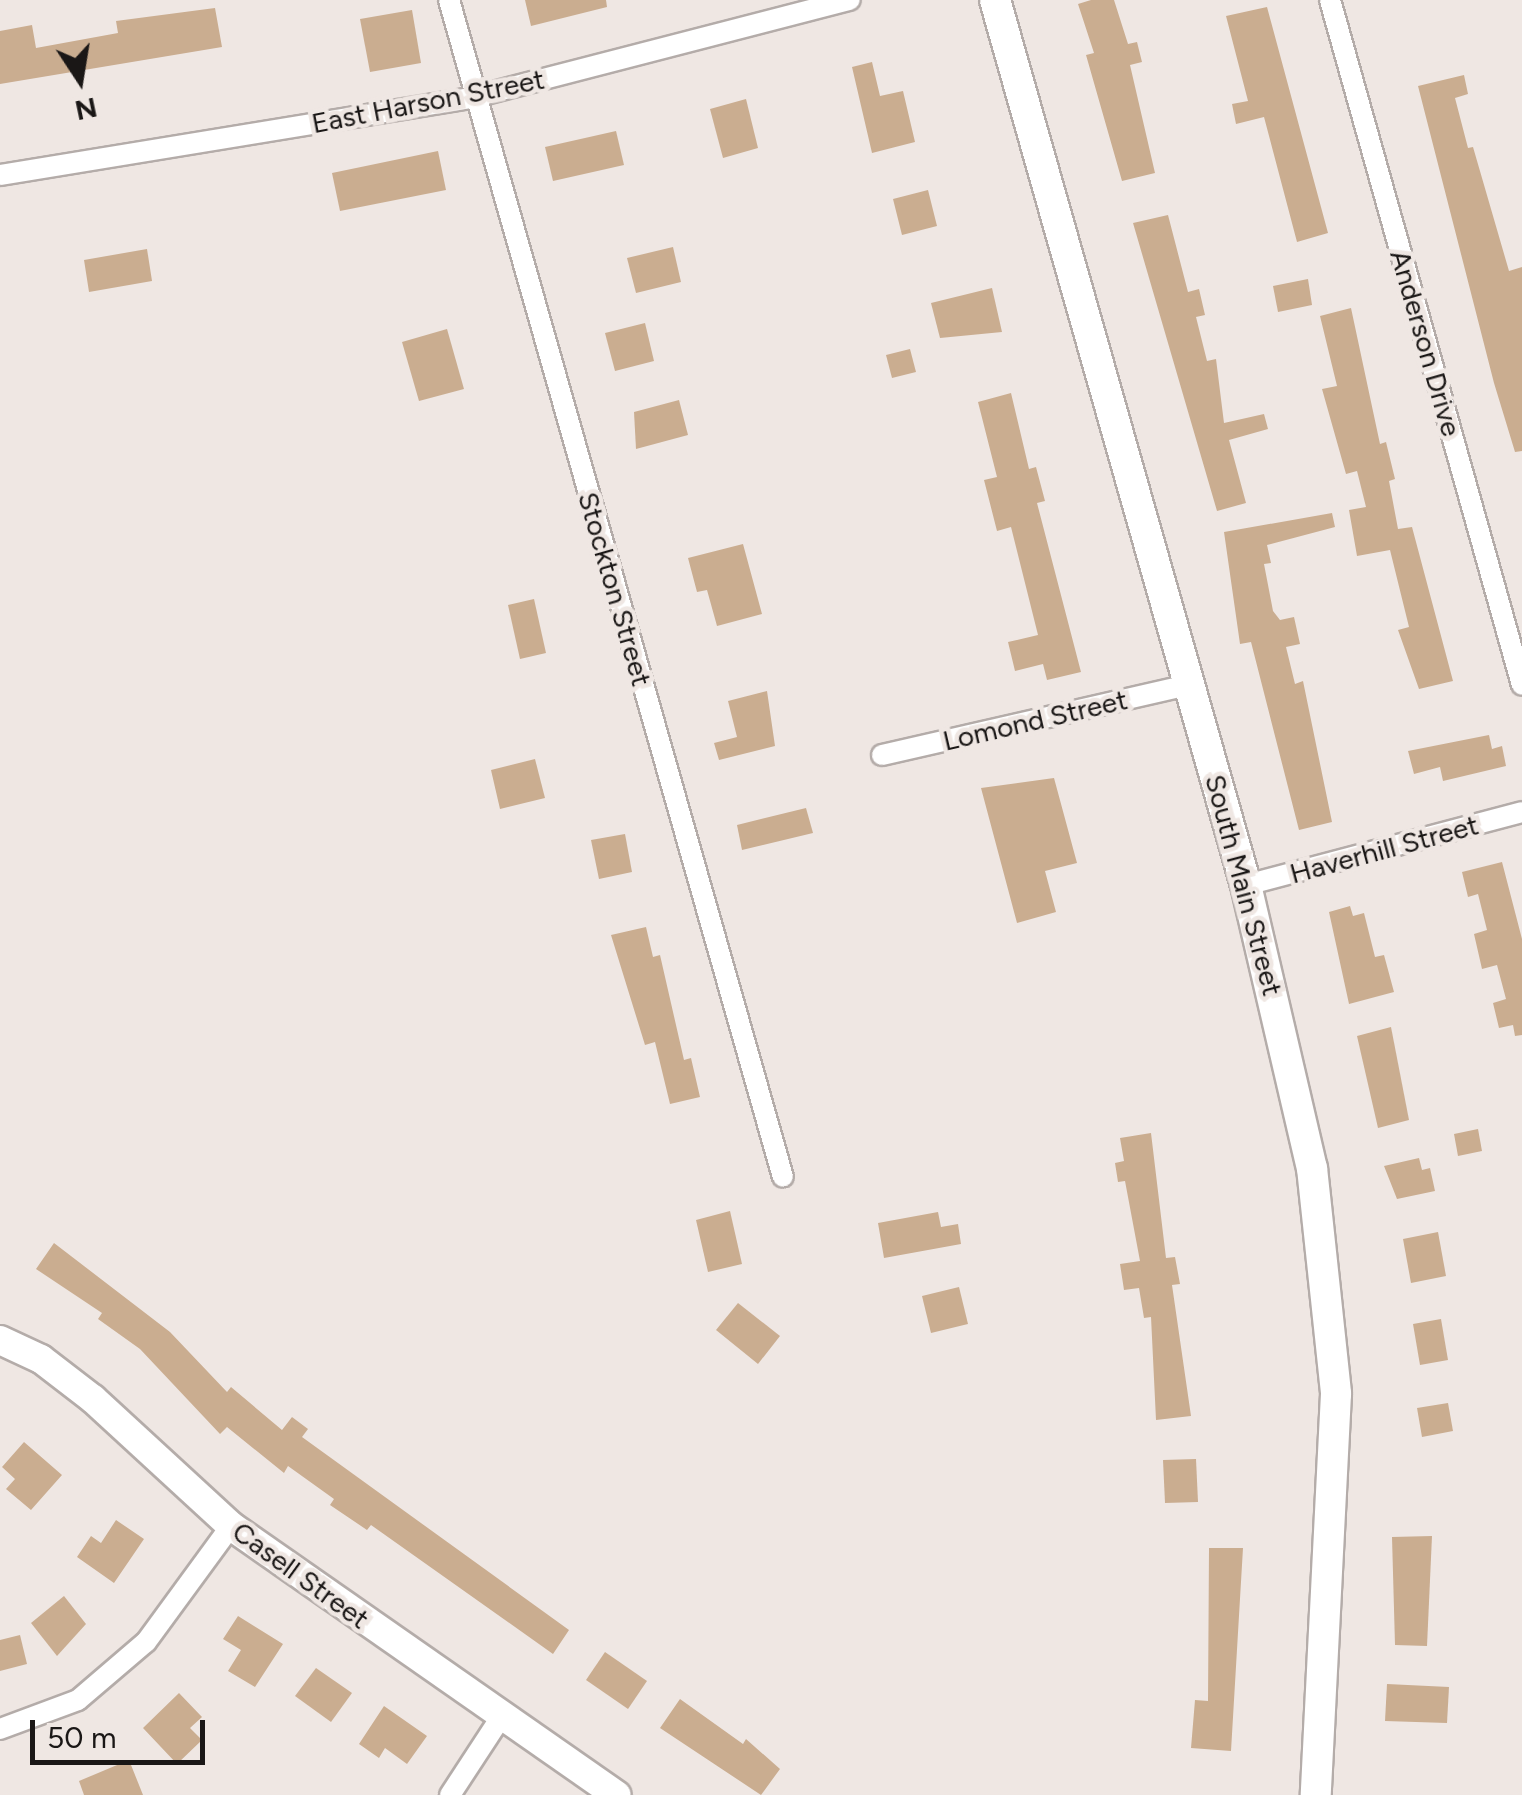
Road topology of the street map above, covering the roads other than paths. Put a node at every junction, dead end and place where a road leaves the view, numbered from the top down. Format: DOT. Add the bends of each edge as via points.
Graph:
graph roads {
  1 [pos="449,0"];
  2 [pos="850,0"];
  3 [pos="994,0"];
  4 [pos="1330,0"];
  5 [pos="474,97"];
  6 [pos="0,175"];
  7 [pos="1188,684"];
  8 [pos="1522,685"];
  9 [pos="882,755"];
  10 [pos="1522,812"];
  11 [pos="1246,885"];
  12 [pos="783,1176"];
  13 [pos="0,1340"];
  14 [pos="232,1526"];
  15 [pos="501,1717"];
  16 [pos="0,1729"];
  17 [pos="450,1795"];
  18 [pos="616,1795"];
  19 [pos="1316,1795"];
  1 -- 5 [label="street, Stockton Street"];
  2 -- 5 [label="street, East Harson Street"];
  3 -- 7 [label="main road, South Main Street"];
  4 -- 8 [label="street, Anderson Drive"];
  5 -- 6 [label="street, East Harson Street"];
  5 -- 12 [label="street, Stockton Street"];
  7 -- 9 [label="street, Lomond Street"];
  7 -- 11 [label="main road, South Main Street"];
  10 -- 11 [label="street, Haverhill Street"];
  11 -- 19 [label="main road, South Main Street" via="1312,1168 1336,1394"];
  13 -- 14 [label="street, Casell Street" via="42,1359 94,1399"];
  14 -- 15 [label="street, Casell Street"];
  14 -- 16 [label="street" via="146,1642 78,1700"];
  15 -- 17 [label="street"];
  15 -- 18 [label="street, Casell Street"];
}
